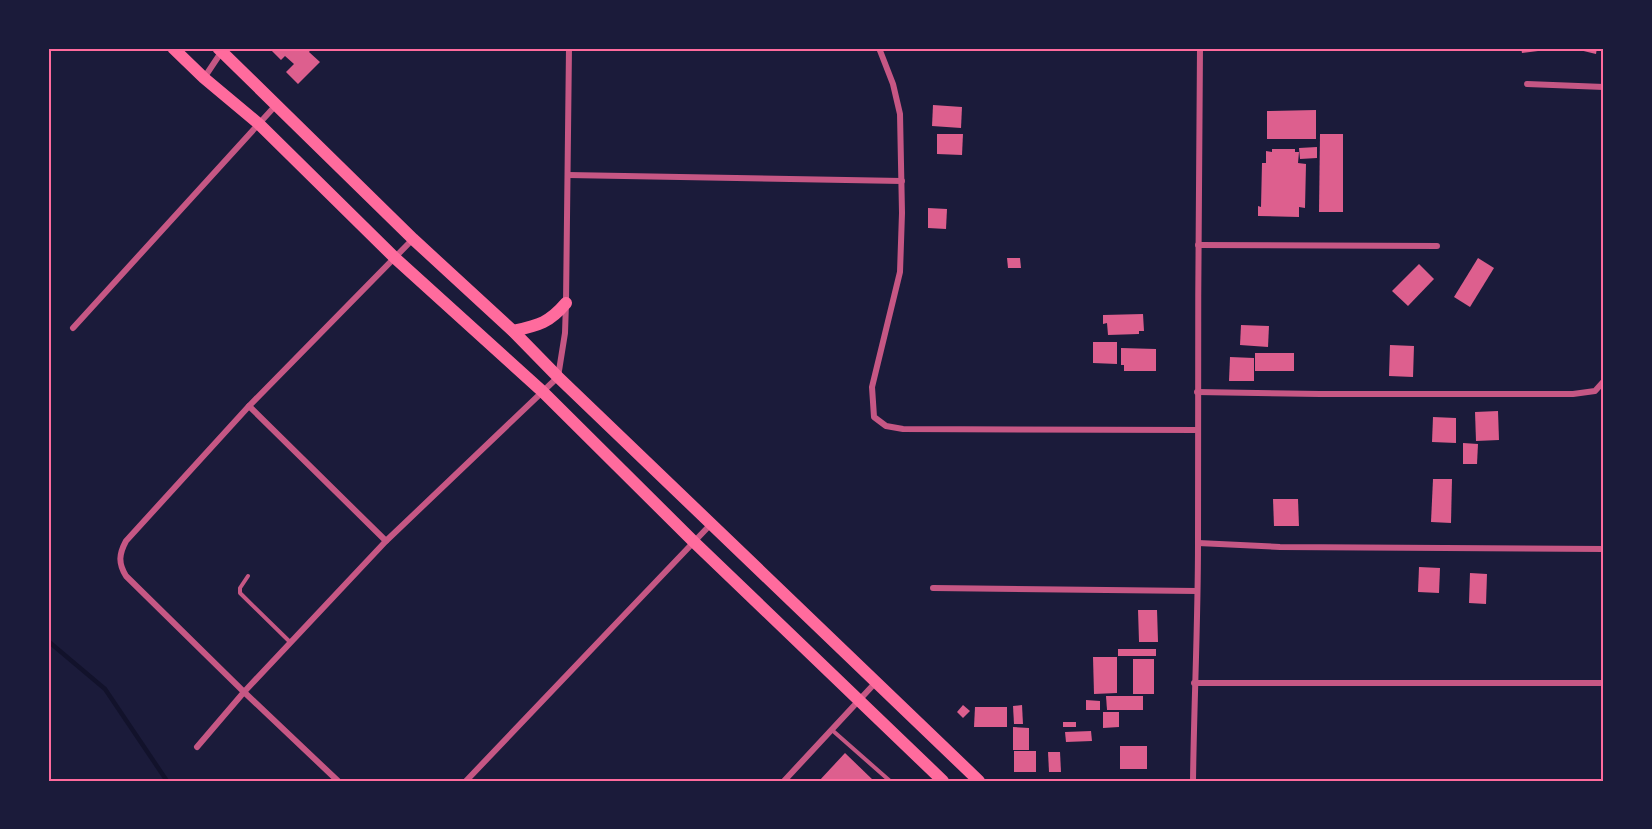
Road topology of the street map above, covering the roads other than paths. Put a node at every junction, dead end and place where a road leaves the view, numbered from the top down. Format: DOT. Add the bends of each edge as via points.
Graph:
graph roads {
  1 [pos="173,48"];
  2 [pos="569,48"];
  3 [pos="879,48"];
  4 [pos="1200,48"];
  5 [pos="221,49"];
  6 [pos="204,78"];
  7 [pos="1527,84"];
  8 [pos="1604,87"];
  9 [pos="276,105"];
  10 [pos="259,124"];
  11 [pos="568,175"];
  12 [pos="902,181"];
  13 [pos="413,239"];
  14 [pos="1198,245"];
  15 [pos="1437,246"];
  16 [pos="395,258"];
  17 [pos="566,303"];
  18 [pos="73,328"];
  19 [pos="513,331"];
  20 [pos="558,377"];
  21 [pos="1604,381"];
  22 [pos="543,392"];
  23 [pos="1197,392"];
  24 [pos="249,406"];
  25 [pos="1197,430"];
  26 [pos="711,524"];
  27 [pos="386,541"];
  28 [pos="694,542"];
  29 [pos="1198,543"];
  30 [pos="1604,549"];
  31 [pos="248,576"];
  32 [pos="933,588"];
  33 [pos="1197,591"];
  34 [pos="290,642"];
  35 [pos="877,682"];
  36 [pos="1194,683"];
  37 [pos="1604,683"];
  38 [pos="244,692"];
  39 [pos="860,702"];
  40 [pos="832,730"];
  41 [pos="197,747"];
  42 [pos="338,781"];
  43 [pos="466,781"];
  44 [pos="784,781"];
  45 [pos="890,781"];
  46 [pos="943,781"];
  47 [pos="979,781"];
  48 [pos="1193,781"];
  1 -- 6 [label="main road"];
  2 -- 11 [label="street"];
  3 -- 12 [label="street" via="900,114"];
  4 -- 14 [label="street"];
  5 -- 6 [label="street"];
  5 -- 9 [label="main road"];
  6 -- 10 [label="main road"];
  7 -- 8 [label="street"];
  9 -- 10 [label="street"];
  9 -- 13 [label="main road"];
  10 -- 16 [label="main road"];
  10 -- 18 [label="street"];
  11 -- 12 [label="street"];
  11 -- 17 [label="street"];
  12 -- 25 [label="street" via="900,272 872,387 874,417 886,426 903,429"];
  13 -- 16 [label="street"];
  13 -- 19 [label="main road"];
  14 -- 15 [label="street"];
  14 -- 23 [label="street"];
  16 -- 22 [label="main road"];
  16 -- 24 [label="street"];
  17 -- 19 [label="main road" via="542,325"];
  17 -- 20 [label="street"];
  19 -- 20 [label="main road"];
  20 -- 22 [label="street"];
  20 -- 26 [label="main road"];
  21 -- 23 [label="street" via="1595,391 1573,394"];
  22 -- 27 [label="street"];
  22 -- 28 [label="main road"];
  23 -- 25 [label="street"];
  24 -- 27 [label="street"];
  24 -- 38 [label="street" via="126,541 120,559 126,576"];
  25 -- 29 [label="street"];
  26 -- 28 [label="street"];
  26 -- 35 [label="main road"];
  27 -- 34 [label="street"];
  28 -- 39 [label="main road"];
  28 -- 43 [label="street"];
  29 -- 30 [label="street"];
  29 -- 33 [label="street"];
  31 -- 34 [label="lane" via="240,593"];
  32 -- 33 [label="street"];
  33 -- 36 [label="street"];
  34 -- 38 [label="street"];
  35 -- 39 [label="street"];
  35 -- 47 [label="main road"];
  36 -- 37 [label="street"];
  36 -- 48 [label="street"];
  38 -- 41 [label="street"];
  38 -- 42 [label="street"];
  39 -- 40 [label="street"];
  39 -- 46 [label="main road"];
  40 -- 44 [label="street"];
  40 -- 45 [label="lane"];
}
